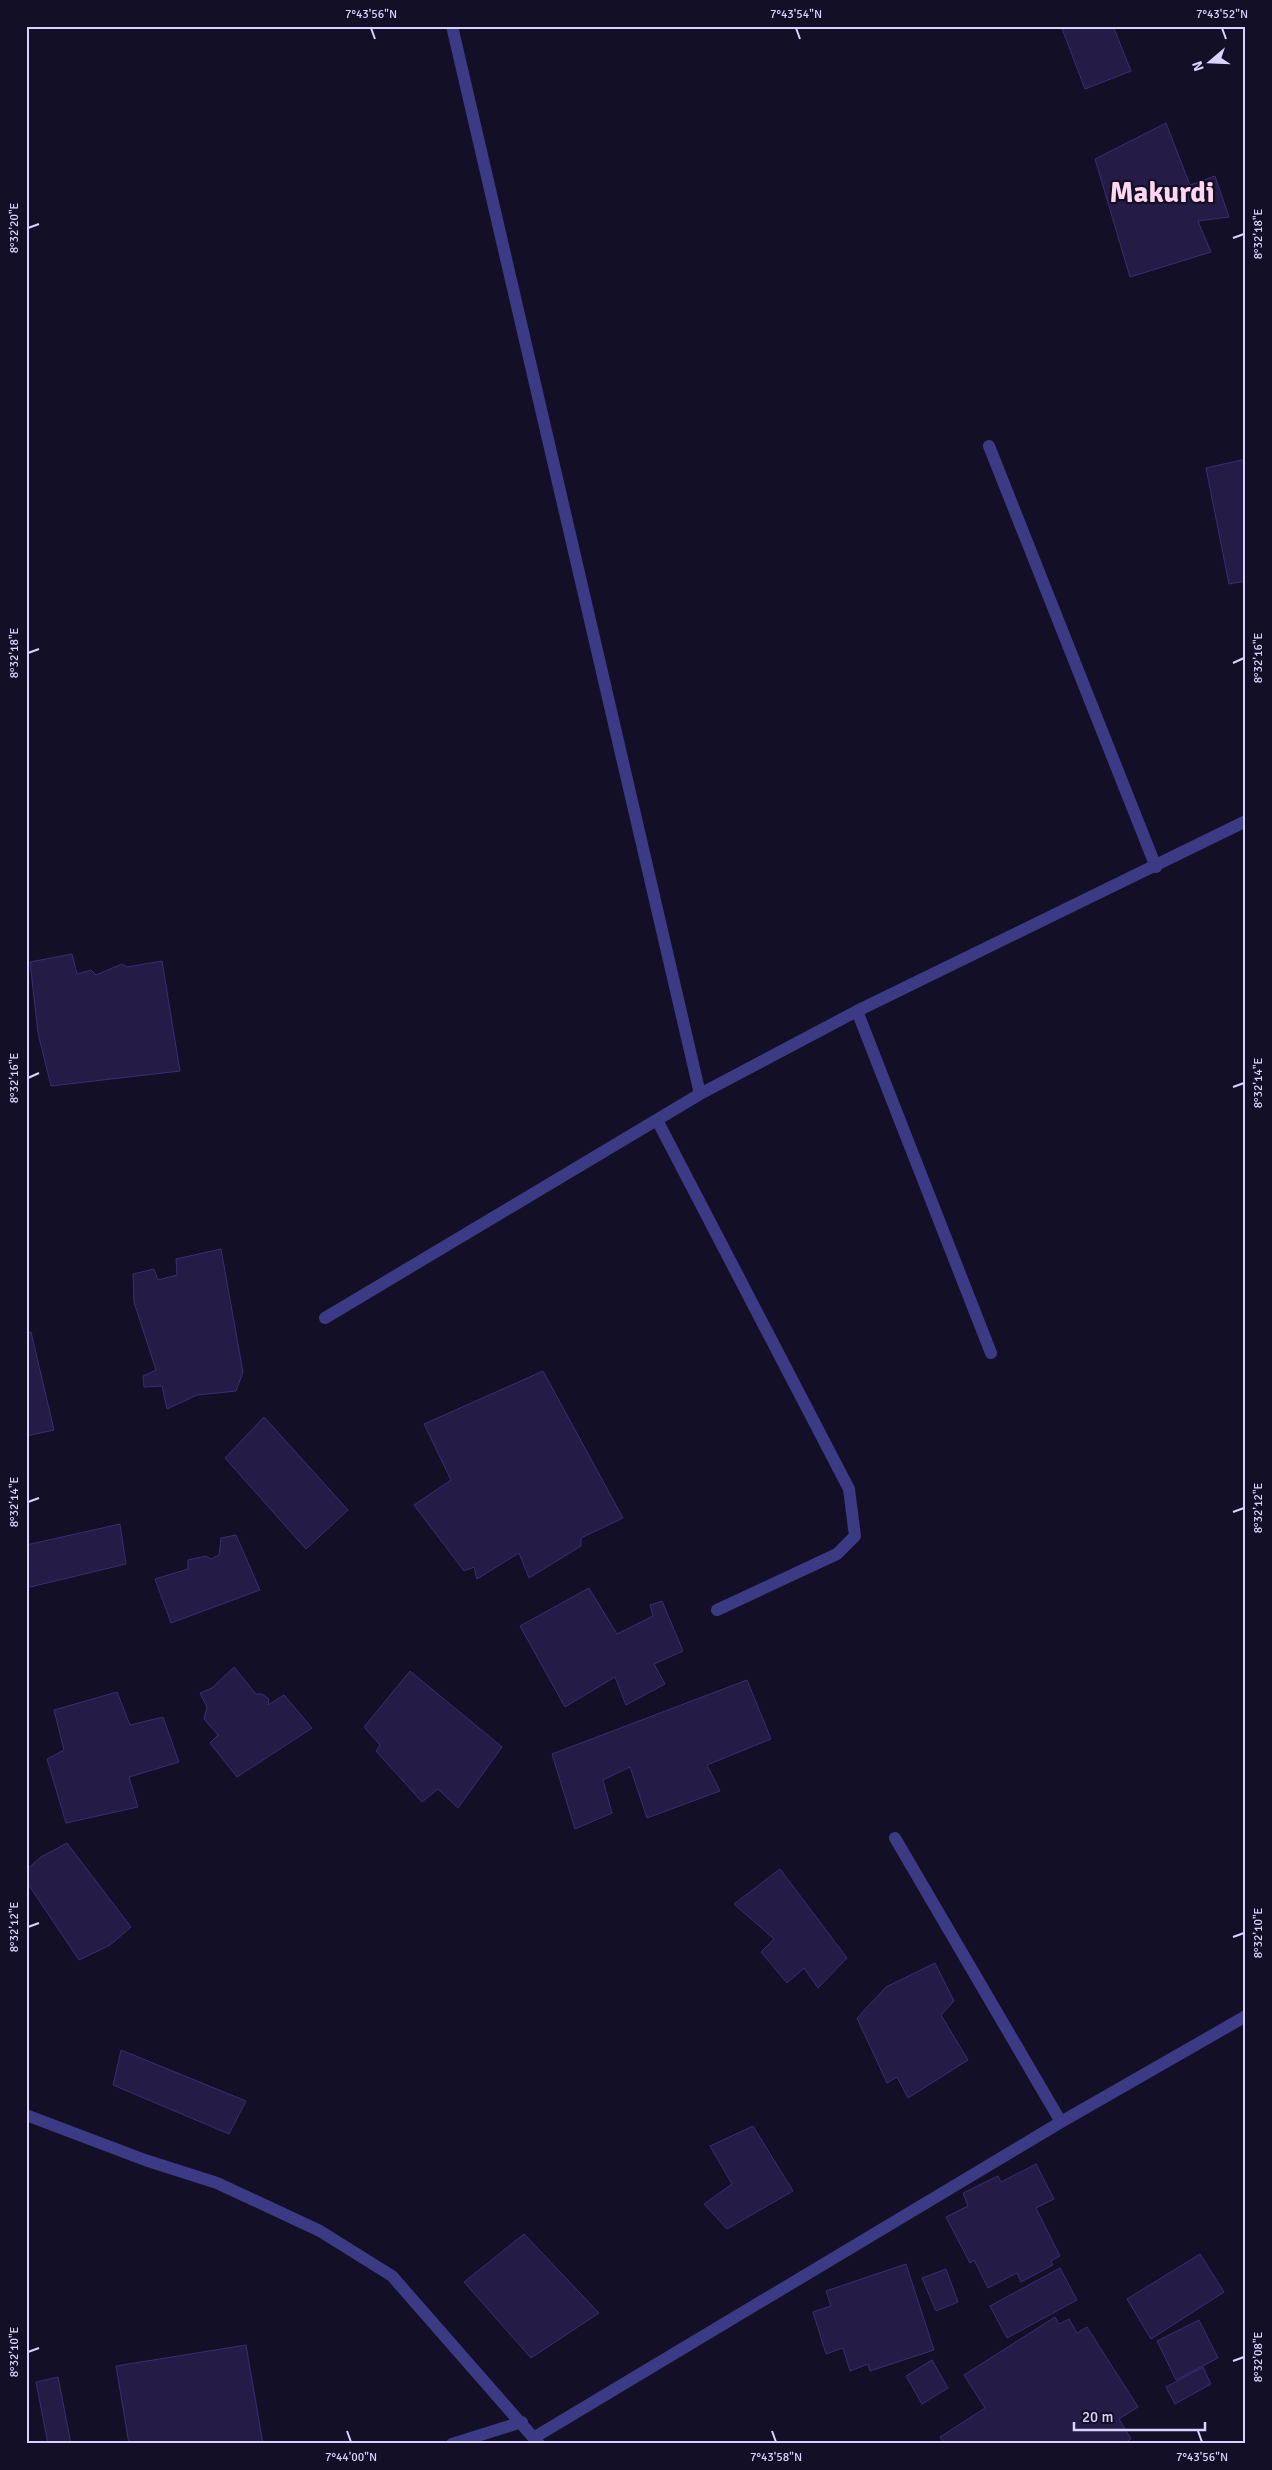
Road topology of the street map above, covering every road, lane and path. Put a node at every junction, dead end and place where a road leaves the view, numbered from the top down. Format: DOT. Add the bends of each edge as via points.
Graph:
graph roads {
  1 [pos="452,26"];
  2 [pos="988,446"];
  3 [pos="1246,821"];
  4 [pos="1156,867"];
  5 [pos="857,1011"];
  6 [pos="700,1094"];
  7 [pos="657,1120"];
  8 [pos="326,1318"];
  9 [pos="991,1353"];
  10 [pos="717,1610"];
  11 [pos="895,1838"];
  12 [pos="1246,2016"];
  13 [pos="26,2115"];
  14 [pos="1061,2122"];
  15 [pos="522,2422"];
  16 [pos="537,2440"];
  17 [pos="452,2444"];
  1 -- 6 [label="street"];
  2 -- 4 [label="street"];
  3 -- 4 [label="street"];
  4 -- 5 [label="street"];
  5 -- 6 [label="street"];
  5 -- 9 [label="street"];
  6 -- 7 [label="street"];
  7 -- 8 [label="street"];
  7 -- 10 [label="street" via="849,1489 855,1536 837,1554"];
  11 -- 14 [label="street"];
  12 -- 14 [label="street"];
  13 -- 15 [label="street" via="216,2183 320,2231 392,2276"];
  14 -- 16 [label="street"];
  15 -- 16 [label="street"];
  15 -- 17 [label="street"];
}
